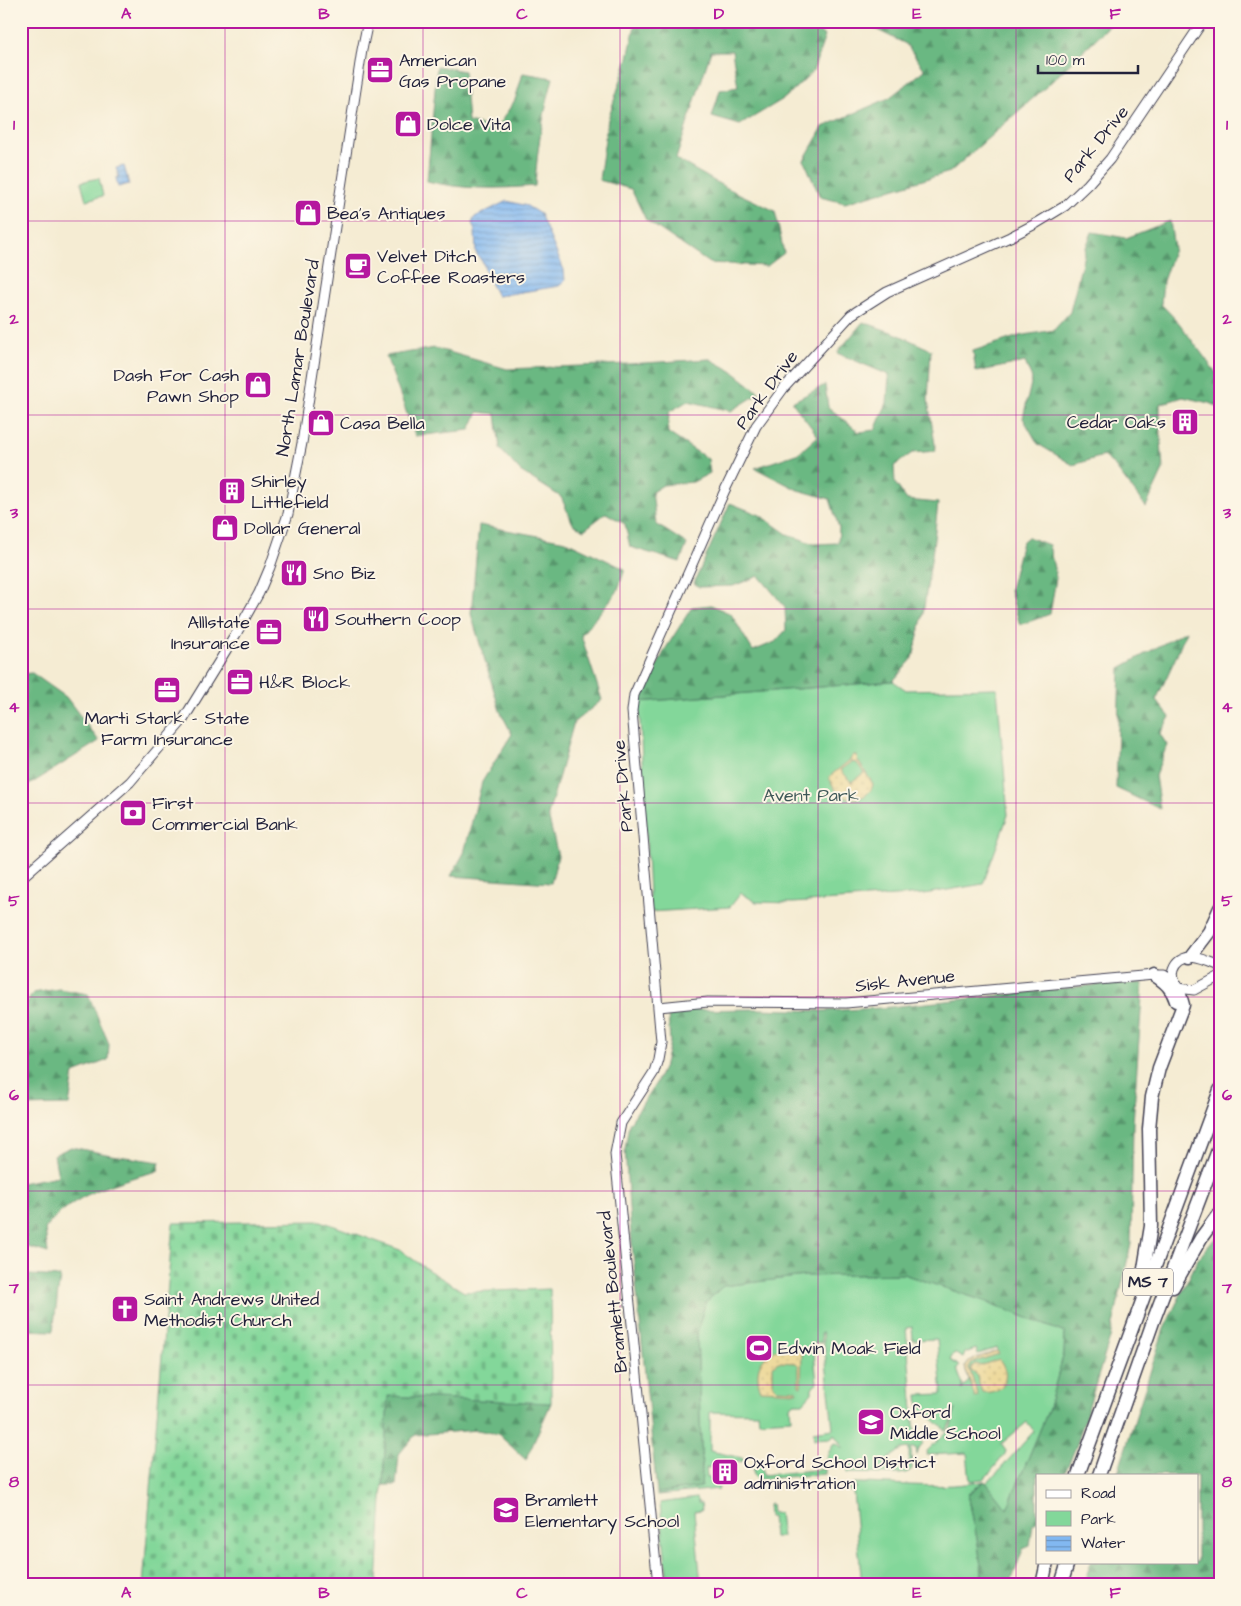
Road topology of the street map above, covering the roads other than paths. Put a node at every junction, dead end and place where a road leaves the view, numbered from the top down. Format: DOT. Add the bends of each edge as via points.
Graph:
graph roads {
  1 [pos="368,21"];
  2 [pos="1203,21"];
  3 [pos="21,878"];
  4 [pos="1220,908"];
  5 [pos="1190,957"];
  6 [pos="1176,965"];
  7 [pos="1220,966"];
  8 [pos="1154,975"];
  9 [pos="1220,976"];
  10 [pos="1176,985"];
  11 [pos="659,1006"];
  12 [pos="1179,1015"];
  13 [pos="1220,1090"];
  14 [pos="1220,1145"];
  15 [pos="1220,1212"];
  16 [pos="1154,1319"];
  17 [pos="1133,1322"];
  18 [pos="1078,1474"];
  19 [pos="1099,1474"];
  20 [pos="1047,1564"];
  21 [pos="1067,1564"];
  22 [pos="658,1585"];
  23 [pos="1042,1585"];
  24 [pos="1061,1585"];
  1 -- 3 [label="street, North Lamar Boulevard" via="302,443 288,514 270,567 236,634 183,720 130,782"];
  2 -- 11 [label="street, Park Drive" via="1110,159 1065,206 1010,237 887,292 851,315 784,389 756,426 634,695 632,711"];
  4 -- 5 [label="highway" via="1209,932"];
  5 -- 6 [label="street, Sisk Avenue"];
  5 -- 7 [label="street"];
  6 -- 8 [label="street, Sisk Avenue"];
  6 -- 10 [label="street" via="1173,976"];
  8 -- 10 [label="street, Sisk Avenue" via="1164,975"];
  8 -- 11 [label="street, Sisk Avenue" via="846,1003 708,1002"];
  8 -- 12 [label="highway" via="1171,989"];
  9 -- 10 [label="street, Sisk Avenue" via="1194,990"];
  10 -- 12 [label="highway" via="1183,1005"];
  11 -- 22 [label="street, Bramlett Boulevard" via="661,1042 658,1059 654,1072 621,1123 615,1154"];
  12 -- 17 [label="highway" via="1152,1097 1149,1129 1151,1226"];
  13 -- 17 [label="highway, MS 7"];
  14 -- 16 [label="highway, MS 7"];
  15 -- 16 [label="highway" via="1201,1238"];
  16 -- 19 [label="highway, MS 7"];
  17 -- 18 [label="highway, MS 7"];
  20 -- 23 [label="highway"];
  21 -- 24 [label="highway"];
}
